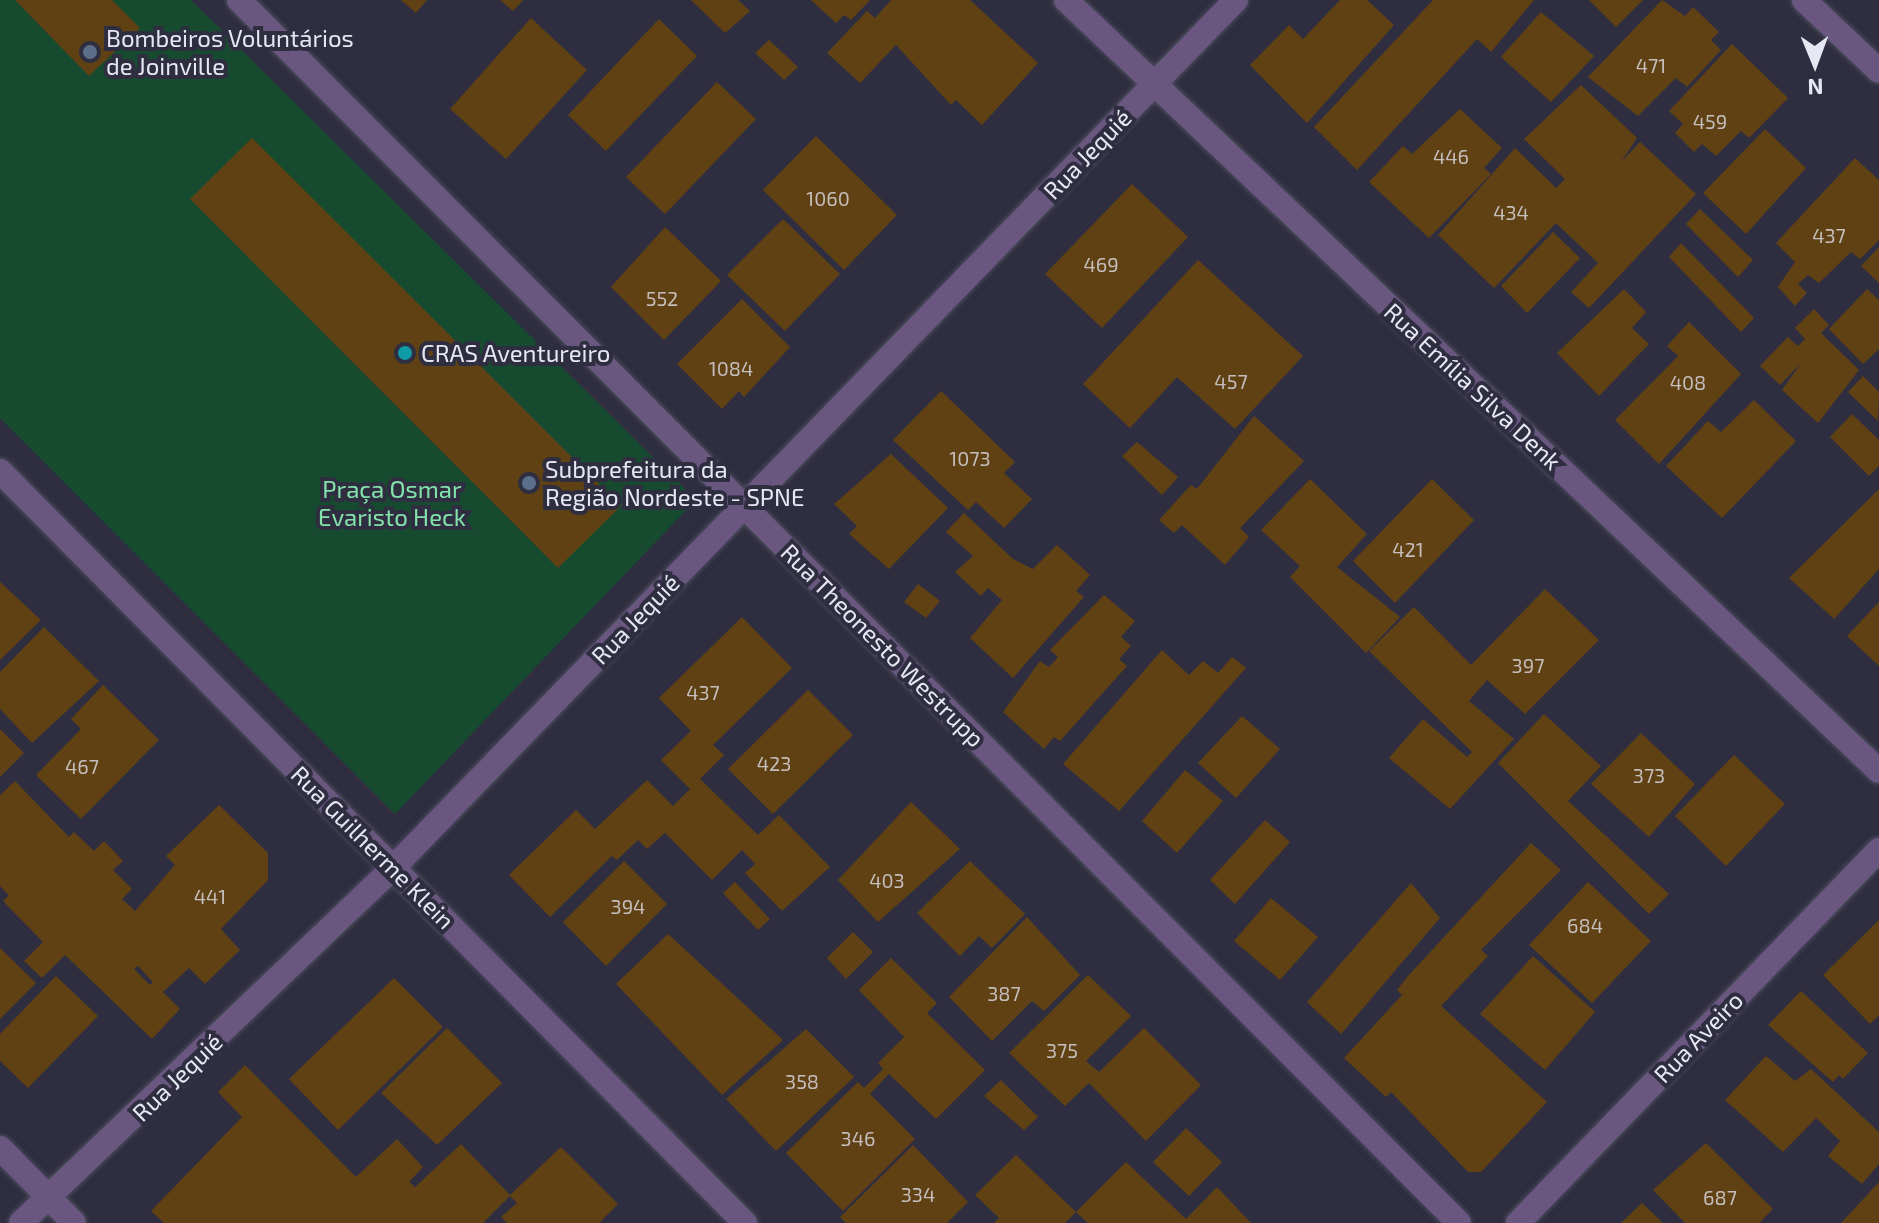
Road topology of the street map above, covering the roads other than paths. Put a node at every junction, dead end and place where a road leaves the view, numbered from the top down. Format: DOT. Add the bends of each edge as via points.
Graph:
graph roads {
  1 [pos="239,0"];
  2 [pos="1066,0"];
  3 [pos="1236,0"];
  4 [pos="1804,0"];
  5 [pos="1879,71"];
  6 [pos="1154,84"];
  7 [pos="0,471"];
  8 [pos="745,507"];
  9 [pos="1879,771"];
  10 [pos="1879,850"];
  11 [pos="393,868"];
  12 [pos="0,1148"];
  13 [pos="51,1199"];
  14 [pos="21,1223"];
  15 [pos="74,1223"];
  16 [pos="745,1223"];
  17 [pos="1459,1223"];
  18 [pos="1518,1223"];
  1 -- 8 [label="street, Rua Theonesto Westrupp"];
  2 -- 6 [label="street, Rua Emília Silva Denk"];
  3 -- 6 [label="street, Rua Jequié"];
  4 -- 5 [label="street"];
  6 -- 8 [label="street, Rua Jequié"];
  6 -- 9 [label="street, Rua Emília Silva Denk"];
  7 -- 11 [label="street, Rua Guilherme Klein"];
  8 -- 11 [label="street, Rua Jequié"];
  8 -- 17 [label="street, Rua Theonesto Westrupp"];
  10 -- 18 [label="street, Rua Aveiro"];
  11 -- 13 [label="street, Rua Jequié"];
  11 -- 16 [label="street, Rua Guilherme Klein"];
  12 -- 13 [label="street"];
  13 -- 14 [label="street, Rua Jequié"];
  13 -- 15 [label="street"];
}
